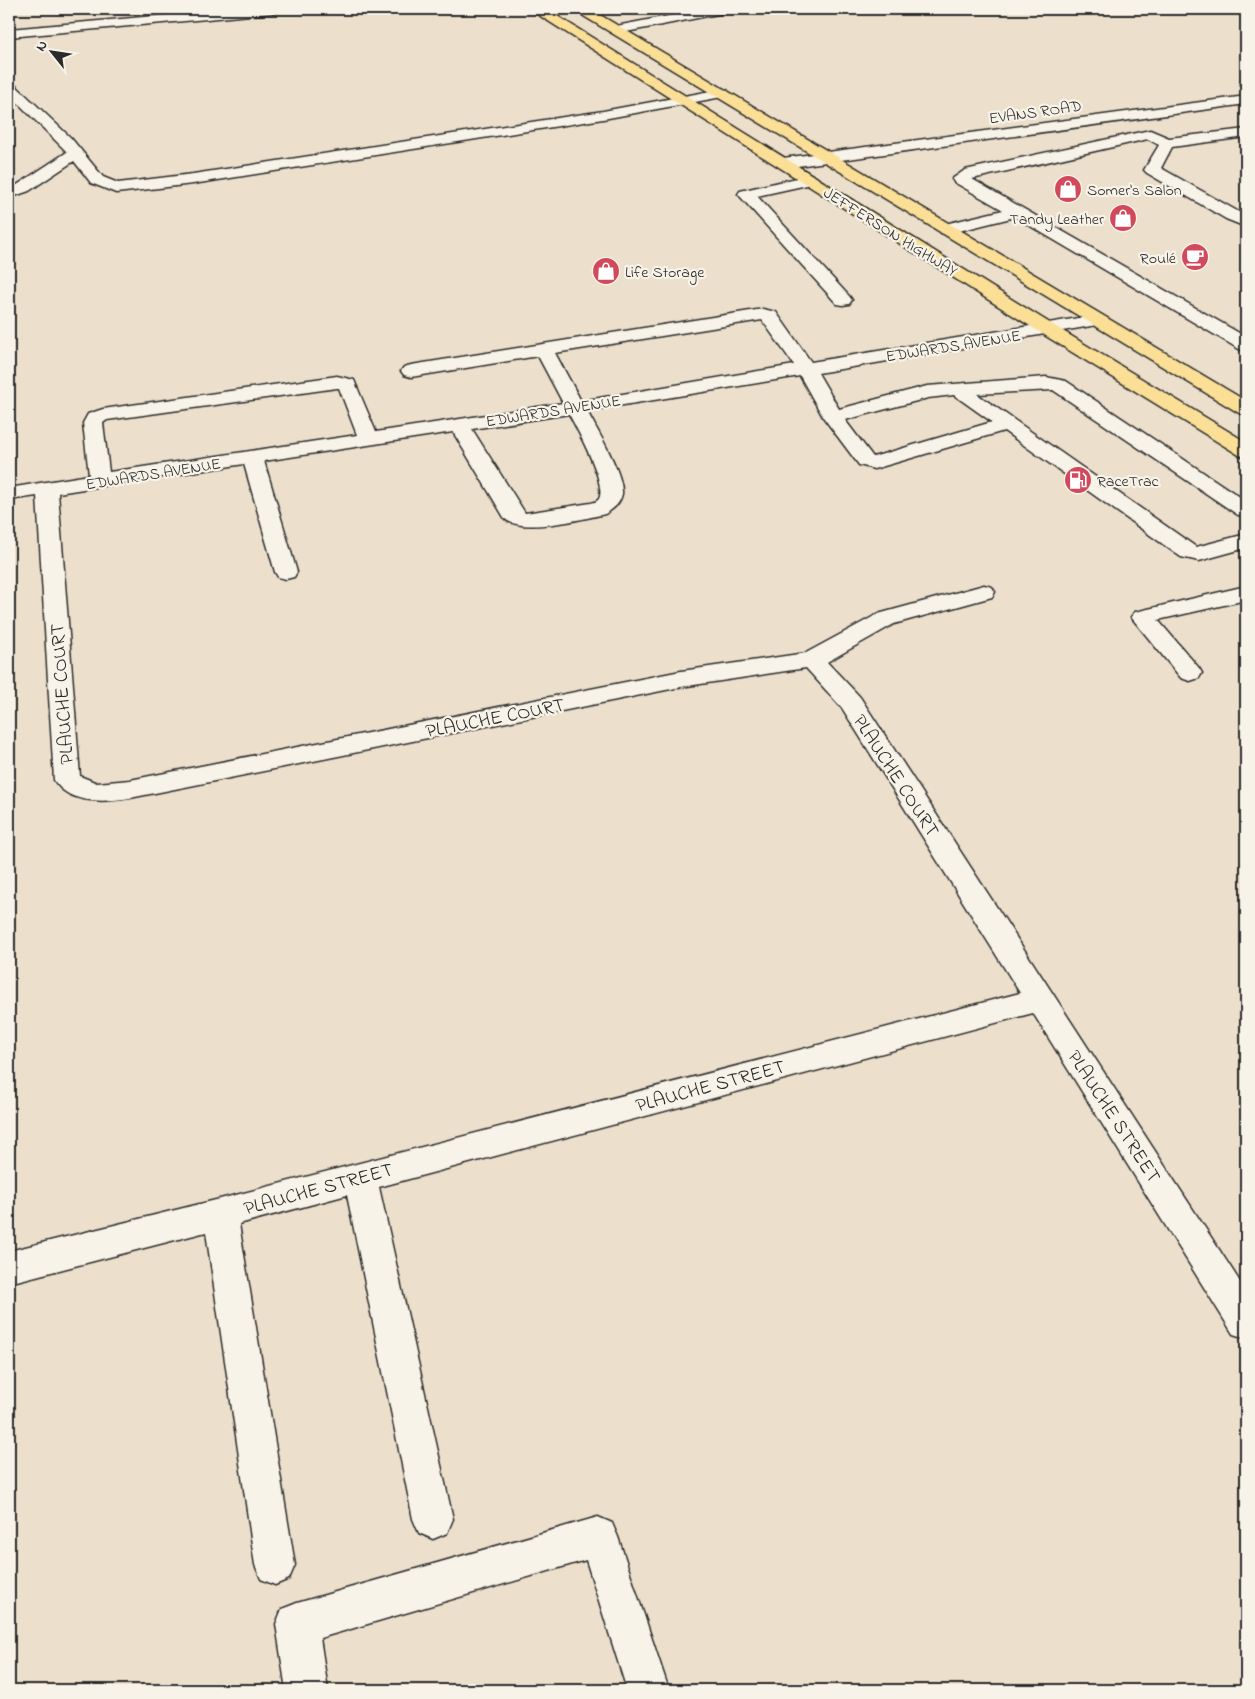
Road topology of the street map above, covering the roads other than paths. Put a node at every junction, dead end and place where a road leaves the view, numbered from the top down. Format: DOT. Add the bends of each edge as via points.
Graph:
graph roads {
  1 [pos="272,9"];
  2 [pos="538,9"];
  3 [pos="581,9"];
  4 [pos="723,9"];
  5 [pos="616,30"];
  6 [pos="9,33"];
  7 [pos="9,87"];
  8 [pos="722,93"];
  9 [pos="686,100"];
  10 [pos="1246,100"];
  11 [pos="1117,117"];
  12 [pos="1246,133"];
  13 [pos="1150,134"];
  14 [pos="1167,143"];
  15 [pos="75,153"];
  16 [pos="828,156"];
  17 [pos="783,163"];
  18 [pos="810,180"];
  19 [pos="9,193"];
  20 [pos="1017,212"];
  21 [pos="1246,222"];
  22 [pos="947,229"];
  23 [pos="843,300"];
  24 [pos="1097,320"];
  25 [pos="1047,329"];
  26 [pos="1246,345"];
  27 [pos="543,349"];
  28 [pos="806,369"];
  29 [pos="411,370"];
  30 [pos="958,389"];
  31 [pos="574,407"];
  32 [pos="1246,409"];
  33 [pos="833,418"];
  34 [pos="1007,424"];
  35 [pos="458,425"];
  36 [pos="369,439"];
  37 [pos="1246,451"];
  38 [pos="252,458"];
  39 [pos="100,481"];
  40 [pos="47,488"];
  41 [pos="9,494"];
  42 [pos="1246,510"];
  43 [pos="1246,540"];
  44 [pos="286,572"];
  45 [pos="984,592"];
  46 [pos="1246,593"];
  47 [pos="812,660"];
  48 [pos="1190,673"];
  49 [pos="1041,999"];
  50 [pos="360,1176"];
  51 [pos="220,1214"];
  52 [pos="9,1267"];
  53 [pos="1246,1322"];
  54 [pos="433,1518"];
  55 [pos="275,1565"];
  56 [pos="307,1690"];
  57 [pos="648,1690"];
  1 -- 6 [label="street"];
  2 -- 9 [label="main road, JEFFERSON HIGHWAY"];
  3 -- 5 [label="main road, JEFFERSON HIGHWAY"];
  4 -- 5 [label="street"];
  5 -- 8 [label="main road, JEFFERSON HIGHWAY"];
  7 -- 15 [label="street"];
  8 -- 9 [label="street"];
  8 -- 16 [label="main road, JEFFERSON HIGHWAY"];
  9 -- 15 [label="street" via="213,176 116,188 97,180"];
  9 -- 17 [label="main road, JEFFERSON HIGHWAY"];
  10 -- 11 [label="street, EVANS ROAD"];
  11 -- 13 [label="street"];
  11 -- 16 [label="street, EVANS ROAD"];
  12 -- 14 [label="street"];
  13 -- 14 [label="street"];
  13 -- 20 [label="street" via="971,173 960,179"];
  14 -- 21 [label="street" via="1152,170"];
  15 -- 19 [label="street" via="23,188"];
  16 -- 17 [label="street, EVANS ROAD"];
  16 -- 22 [label="main road, JEFFERSON HIGHWAY"];
  17 -- 18 [label="main road, JEFFERSON HIGHWAY"];
  18 -- 23 [label="street" via="746,194"];
  18 -- 25 [label="main road, JEFFERSON HIGHWAY"];
  20 -- 22 [label="street"];
  20 -- 26 [label="street"];
  22 -- 24 [label="main road, JEFFERSON HIGHWAY"];
  24 -- 25 [label="street, EDWARDS AVENUE"];
  24 -- 32 [label="main road, JEFFERSON HIGHWAY"];
  25 -- 28 [label="street, EDWARDS AVENUE"];
  25 -- 37 [label="main road, JEFFERSON HIGHWAY"];
  27 -- 28 [label="street" via="763,314 770,316"];
  27 -- 29 [label="street"];
  27 -- 31 [label="street"];
  28 -- 31 [label="street, EDWARDS AVENUE"];
  28 -- 33 [label="street"];
  30 -- 33 [label="street" via="926,392"];
  30 -- 34 [label="street"];
  30 -- 42 [label="street" via="1046,383 1059,385"];
  31 -- 35 [label="street, EDWARDS AVENUE"];
  31 -- 35 [label="street" via="594,442 610,482 611,495 607,504 597,509 532,520 513,514"];
  33 -- 34 [label="street" via="866,461 874,463"];
  34 -- 43 [label="street" via="1189,552 1199,554"];
  35 -- 36 [label="street, EDWARDS AVENUE"];
  36 -- 38 [label="street, EDWARDS AVENUE"];
  36 -- 39 [label="street" via="347,384 337,382 103,415 92,423"];
  38 -- 39 [label="street, EDWARDS AVENUE"];
  38 -- 44 [label="street"];
  39 -- 40 [label="street, EDWARDS AVENUE"];
  40 -- 41 [label="street, EDWARDS AVENUE"];
  40 -- 47 [label="street, PLAUCHE COURT" via="67,780 81,790 96,793 130,790 681,679"];
  45 -- 47 [label="street" via="886,619"];
  46 -- 48 [label="street" via="1143,617"];
  47 -- 49 [label="street, PLAUCHE COURT" via="851,703"];
  49 -- 50 [label="street, PLAUCHE STREET"];
  49 -- 53 [label="street, PLAUCHE STREET"];
  50 -- 51 [label="street, PLAUCHE STREET"];
  50 -- 54 [label="street"];
  51 -- 52 [label="street, PLAUCHE STREET"];
  51 -- 55 [label="street"];
  56 -- 57 [label="street" via="297,1624 598,1537"];
}
